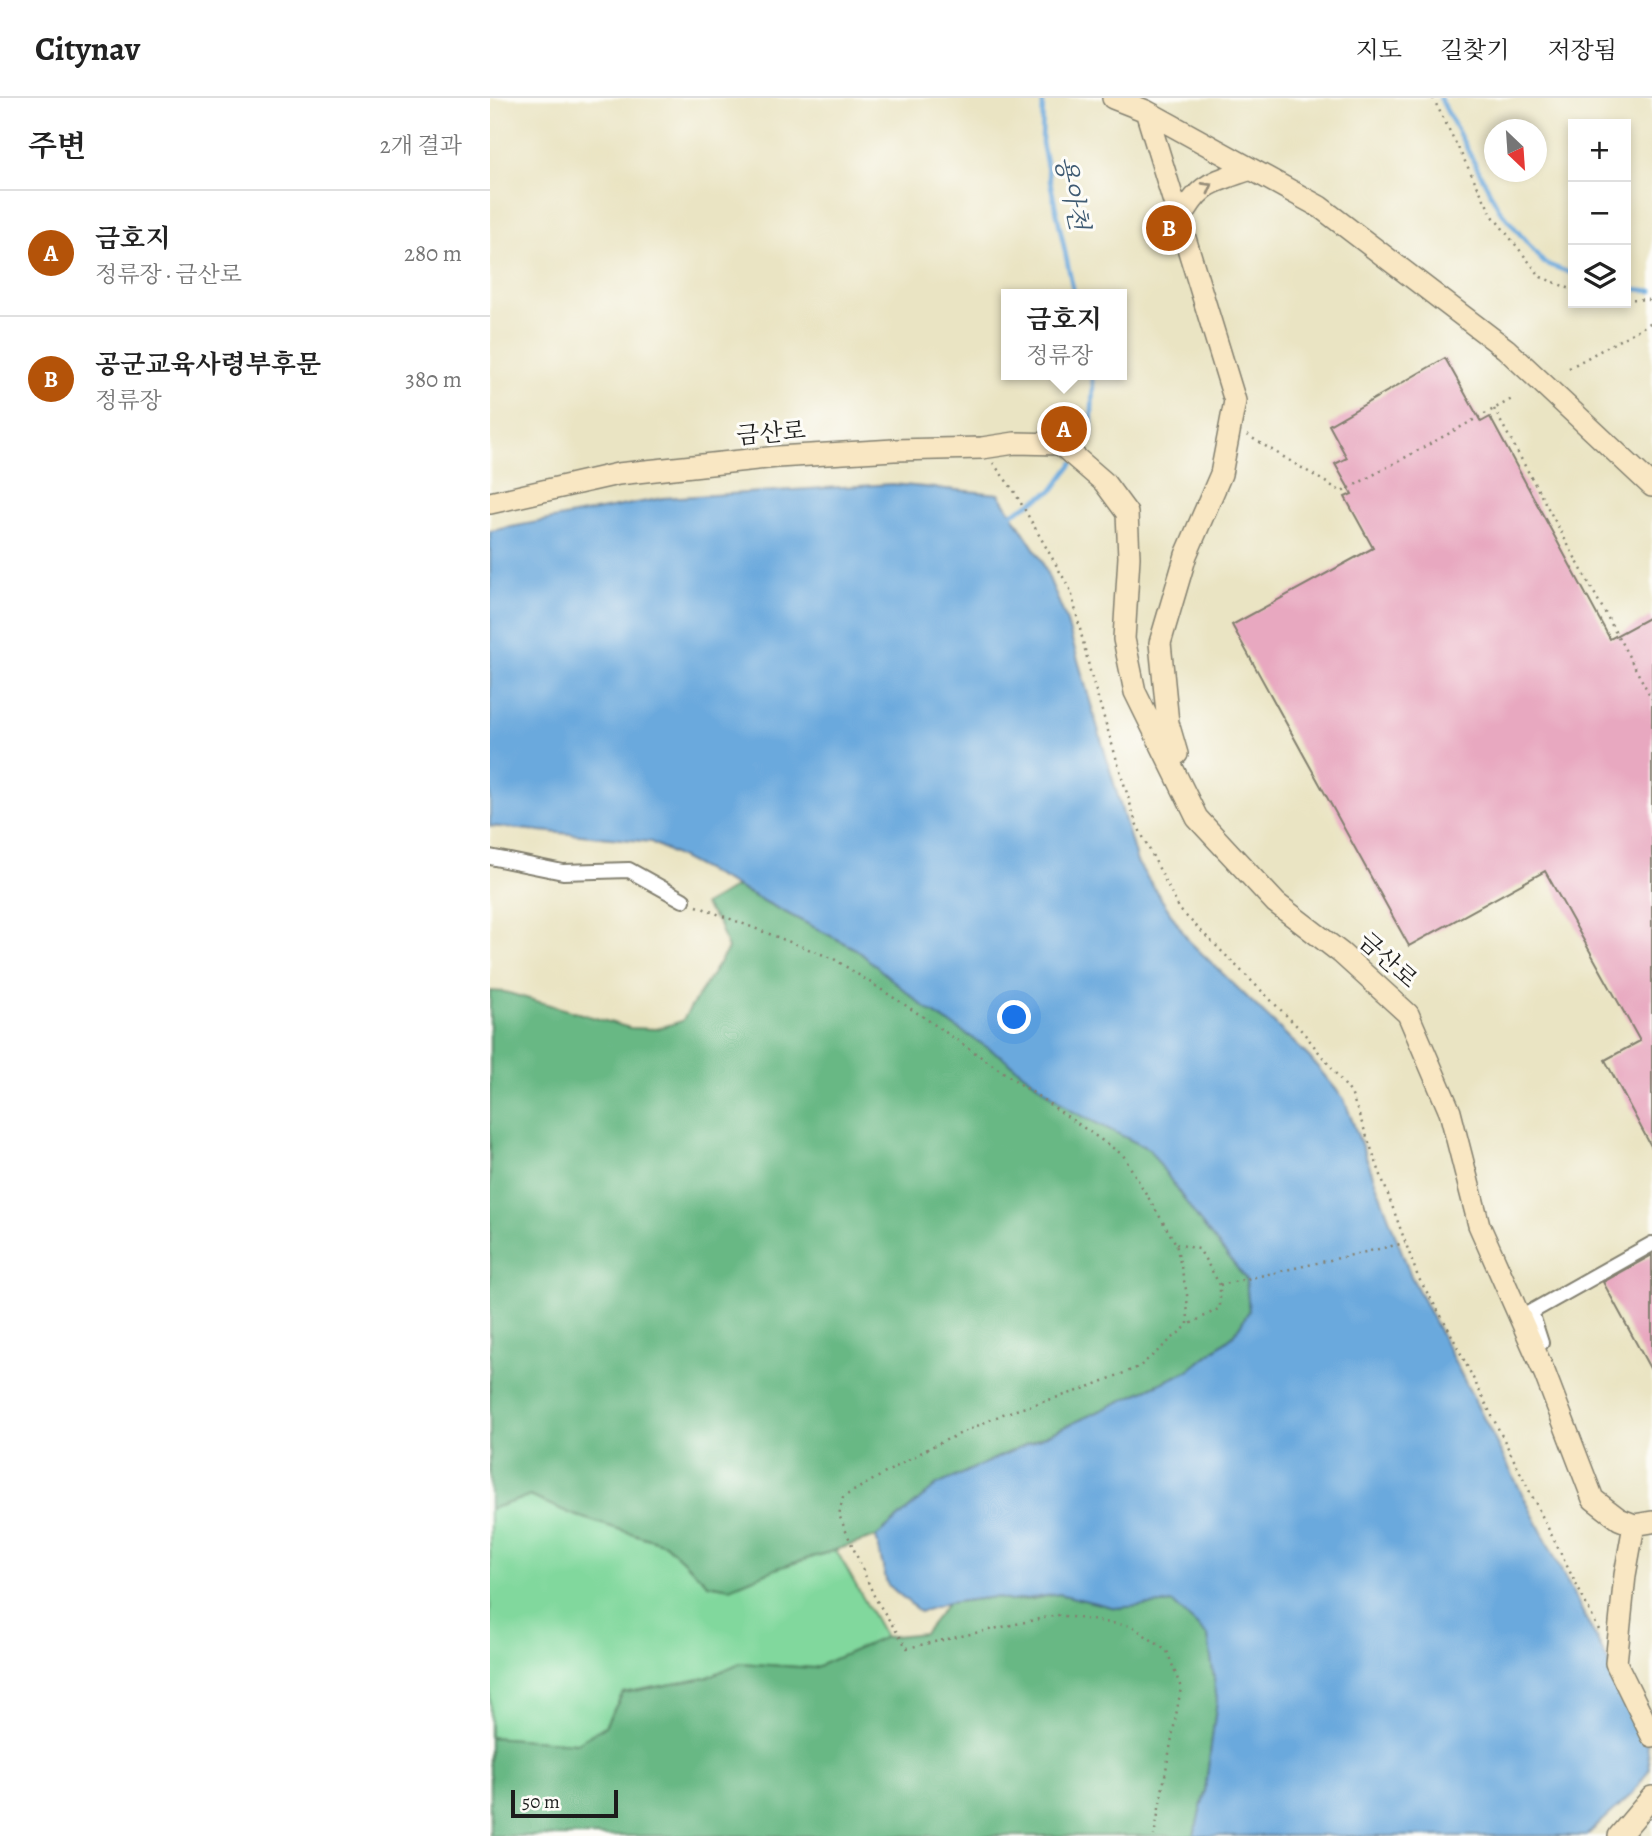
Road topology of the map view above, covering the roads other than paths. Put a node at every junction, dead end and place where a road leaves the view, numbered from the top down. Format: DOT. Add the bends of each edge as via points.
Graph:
graph roads {
  1 [pos="1113,98"];
  2 [pos="1146,111"];
  3 [pos="1251,169"];
  4 [pos="1179,222"];
  5 [pos="1652,486"];
  6 [pos="490,503"];
  7 [pos="1197,818"];
  8 [pos="490,857"];
  9 [pos="683,900"];
  10 [pos="1652,1244"];
  11 [pos="1582,1469"];
  12 [pos="1643,1523"];
  13 [pos="1652,1736"];
  14 [pos="1652,1797"];
  15 [pos="1619,1836"];
  1 -- 2 [label="street"];
  2 -- 3 [label="street"];
  2 -- 4 [label="street"];
  4 -- 3 [label="street, one-way" via="1199,191"];
  3 -- 5 [label="street" via="1320,207 1506,349"];
  4 -- 7 [label="street" via="1235,401 1221,474 1186,555 1160,643 1168,723"];
  6 -- 7 [label="street, 금산로" via="618,474 777,457 1060,444 1104,482 1127,513 1124,639 1135,692"];
  7 -- 11 [label="street, 금산로" via="1276,903 1341,953 1408,1014 1450,1112 1479,1225"];
  8 -- 9 [label="street" via="563,872 629,870"];
  10 -- 11 [label="street" via="1531,1312 1580,1440"];
  11 -- 12 [label="street, 금산로" via="1593,1499 1619,1519"];
  12 -- 13 [label="street" via="1625,1574 1616,1663"];
  14 -- 15 [label="street"];
}
